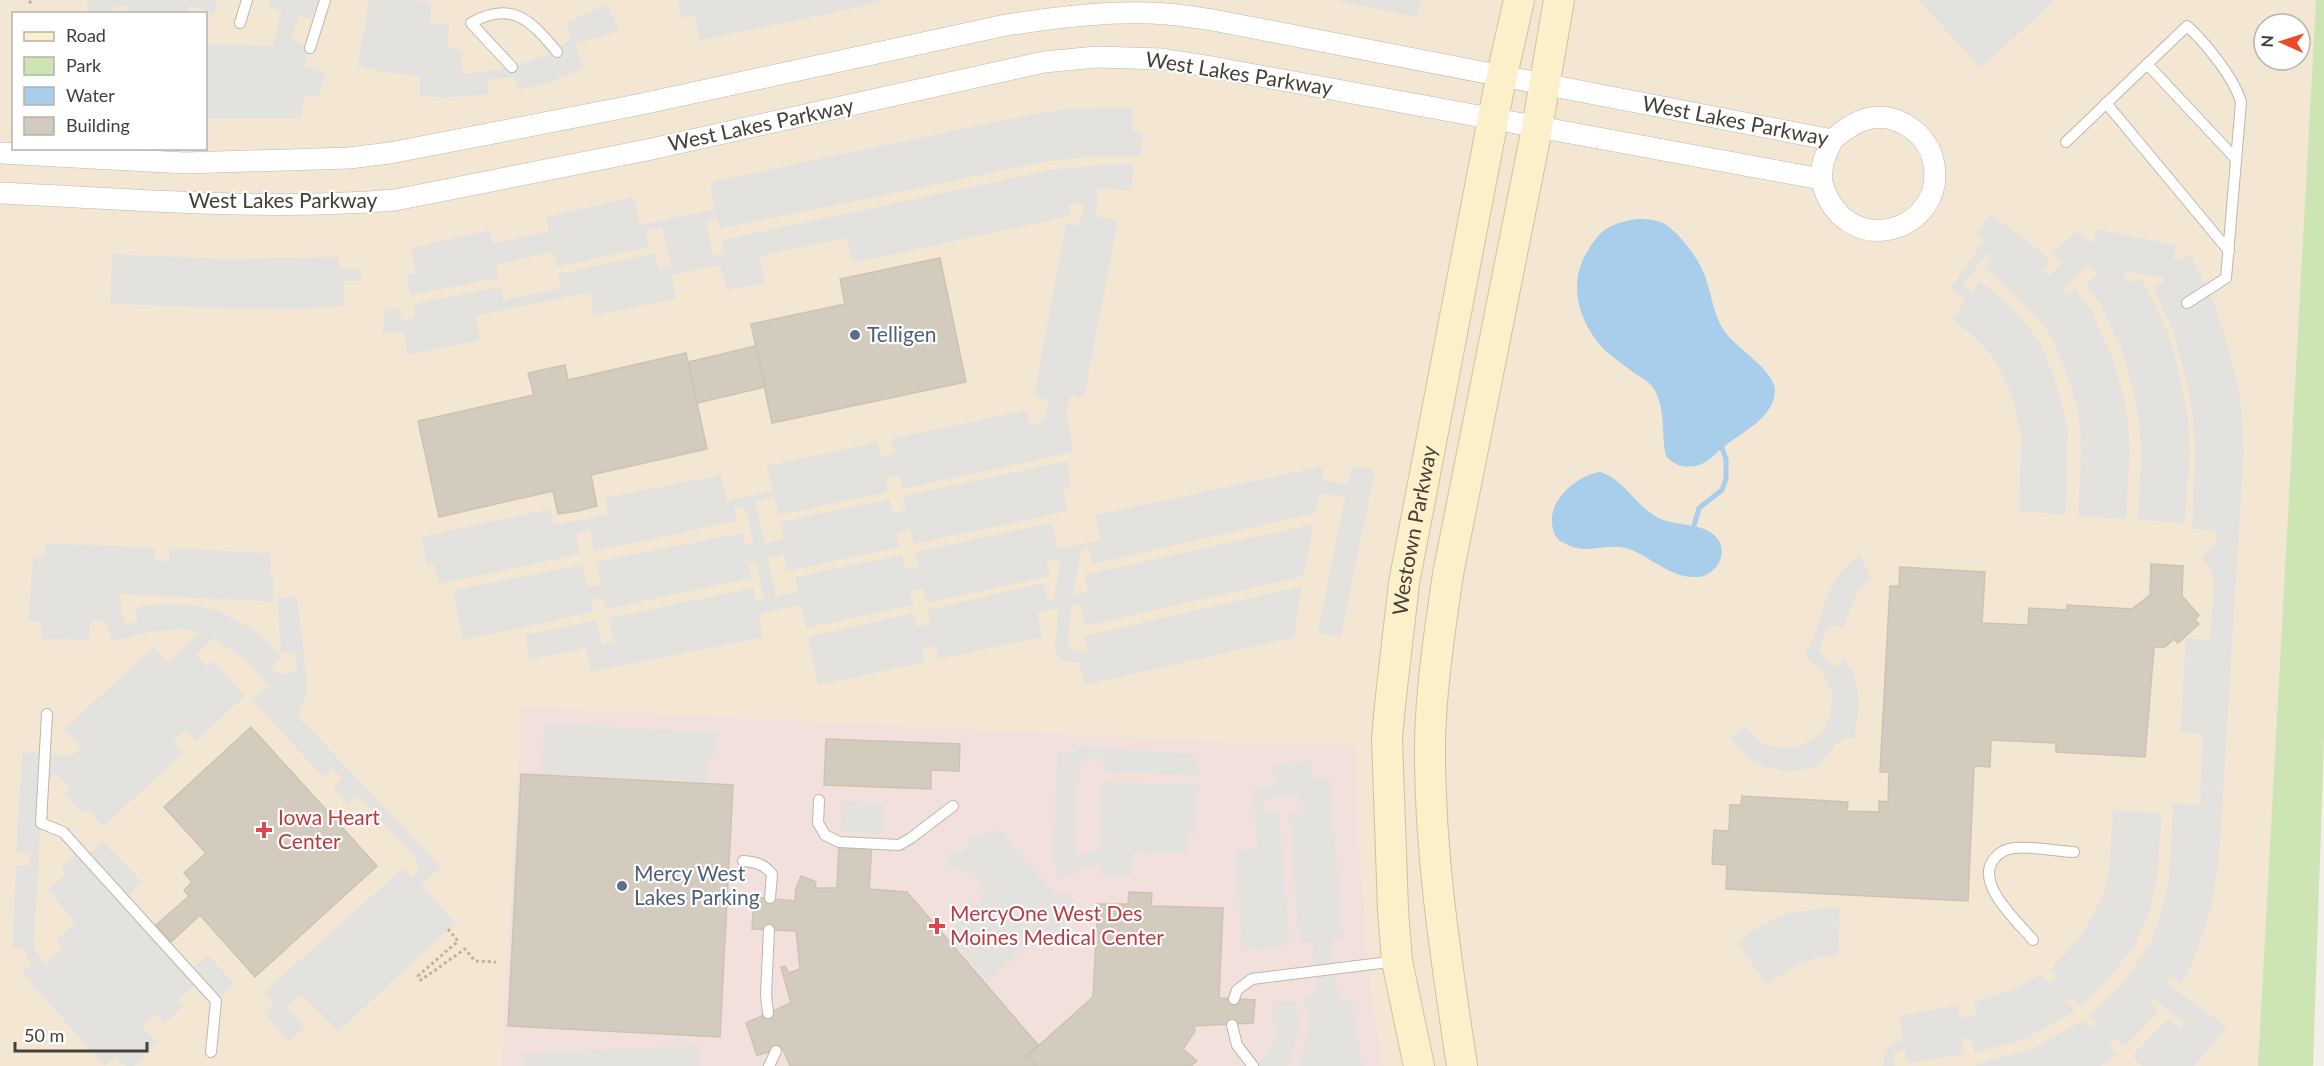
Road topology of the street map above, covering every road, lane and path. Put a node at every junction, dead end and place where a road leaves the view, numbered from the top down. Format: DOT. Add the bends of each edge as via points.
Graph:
graph roads {
  1 [pos="247,0"];
  2 [pos="325,0"];
  3 [pos="1519,0"];
  4 [pos="1559,0"];
  5 [pos="240,23"];
  6 [pos="310,48"];
  7 [pos="557,52"];
  8 [pos="2147,64"];
  9 [pos="512,67"];
  10 [pos="1502,76"];
  11 [pos="1544,84"];
  12 [pos="2106,103"];
  13 [pos="1493,119"];
  14 [pos="1537,128"];
  15 [pos="1832,140"];
  16 [pos="2066,142"];
  17 [pos="0,153"];
  18 [pos="2236,159"];
  19 [pos="1821,179"];
  20 [pos="0,193"];
  21 [pos="2229,251"];
  22 [pos="2187,303"];
  23 [pos="47,714"];
  24 [pos="819,800"];
  25 [pos="953,806"];
  26 [pos="2074,852"];
  27 [pos="743,861"];
  28 [pos="770,898"];
  29 [pos="448,929"];
  30 [pos="769,930"];
  31 [pos="2033,940"];
  32 [pos="458,941"];
  33 [pos="465,949"];
  34 [pos="1397,961"];
  35 [pos="496,962"];
  36 [pos="1234,999"];
  37 [pos="768,1013"];
  38 [pos="1232,1025"];
  39 [pos="776,1051"];
  40 [pos="211,1052"];
  41 [pos="769,1066"];
  42 [pos="1253,1066"];
  43 [pos="1419,1066"];
  44 [pos="1461,1066"];
  1 -- 5 [label="lane"];
  2 -- 6 [label="lane"];
  3 -- 10 [label="street, Westown Parkway"];
  4 -- 11 [label="street, Westown Parkway"];
  7 -- 9 [label="lane" via="520,7 493,4 471,23"];
  8 -- 12 [label="lane"];
  8 -- 18 [label="lane"];
  8 -- 18 [label="lane" via="2187,26 2199,37 2238,91 2241,102"];
  10 -- 11 [label="street, West Lakes Parkway"];
  10 -- 13 [label="street, Westown Parkway"];
  10 -- 17 [label="street, West Lakes Parkway" via="1213,21 1168,14 1114,13 1006,24 637,105 390,153 349,158 184,163"];
  11 -- 14 [label="street, Westown Parkway"];
  11 -- 15 [label="street, West Lakes Parkway"];
  12 -- 16 [label="lane"];
  12 -- 21 [label="lane"];
  13 -- 14 [label="street, West Lakes Parkway"];
  13 -- 20 [label="street, West Lakes Parkway" via="1162,59 1097,57 1044,62 647,150 395,200 211,203"];
  13 -- 34 [label="street, Westown Parkway" via="1404,583 1390,705 1390,842"];
  14 -- 19 [label="street, West Lakes Parkway"];
  14 -- 44 [label="street, Westown Parkway" via="1448,574 1432,707 1431,807 1436,886"];
  15 -- 19 [label="street" via="1822,162"];
  15 -- 19 [label="street, West Lakes Parkway" via="1848,126 1868,118 1892,119 1906,125 1919,134 1932,155 1932,194 1913,219 1890,230 1875,231 1846,221 1834,210"];
  18 -- 21 [label="lane"];
  21 -- 22 [label="lane" via="2226,279"];
  23 -- 40 [label="lane" via="41,822 63,832 216,1001"];
  24 -- 25 [label="lane" via="818,823 825,836 839,842 898,845"];
  26 -- 31 [label="lane" via="2016,848 2004,850 1990,863 1989,879 1994,893"];
  27 -- 28 [label="lane" via="767,867 772,874"];
  29 -- 32 [label="path"];
  30 -- 37 [label="lane"];
  32 -- 33 [label="path"];
  32 -- 33 [label="path" via="418,976 421,980"];
  33 -- 35 [label="path" via="475,961"];
  34 -- 36 [label="lane" via="1252,979 1237,990"];
  34 -- 43 [label="street, Westown Parkway"];
  38 -- 42 [label="lane" via="1238,1045"];
  39 -- 41 [label="lane"];
}
